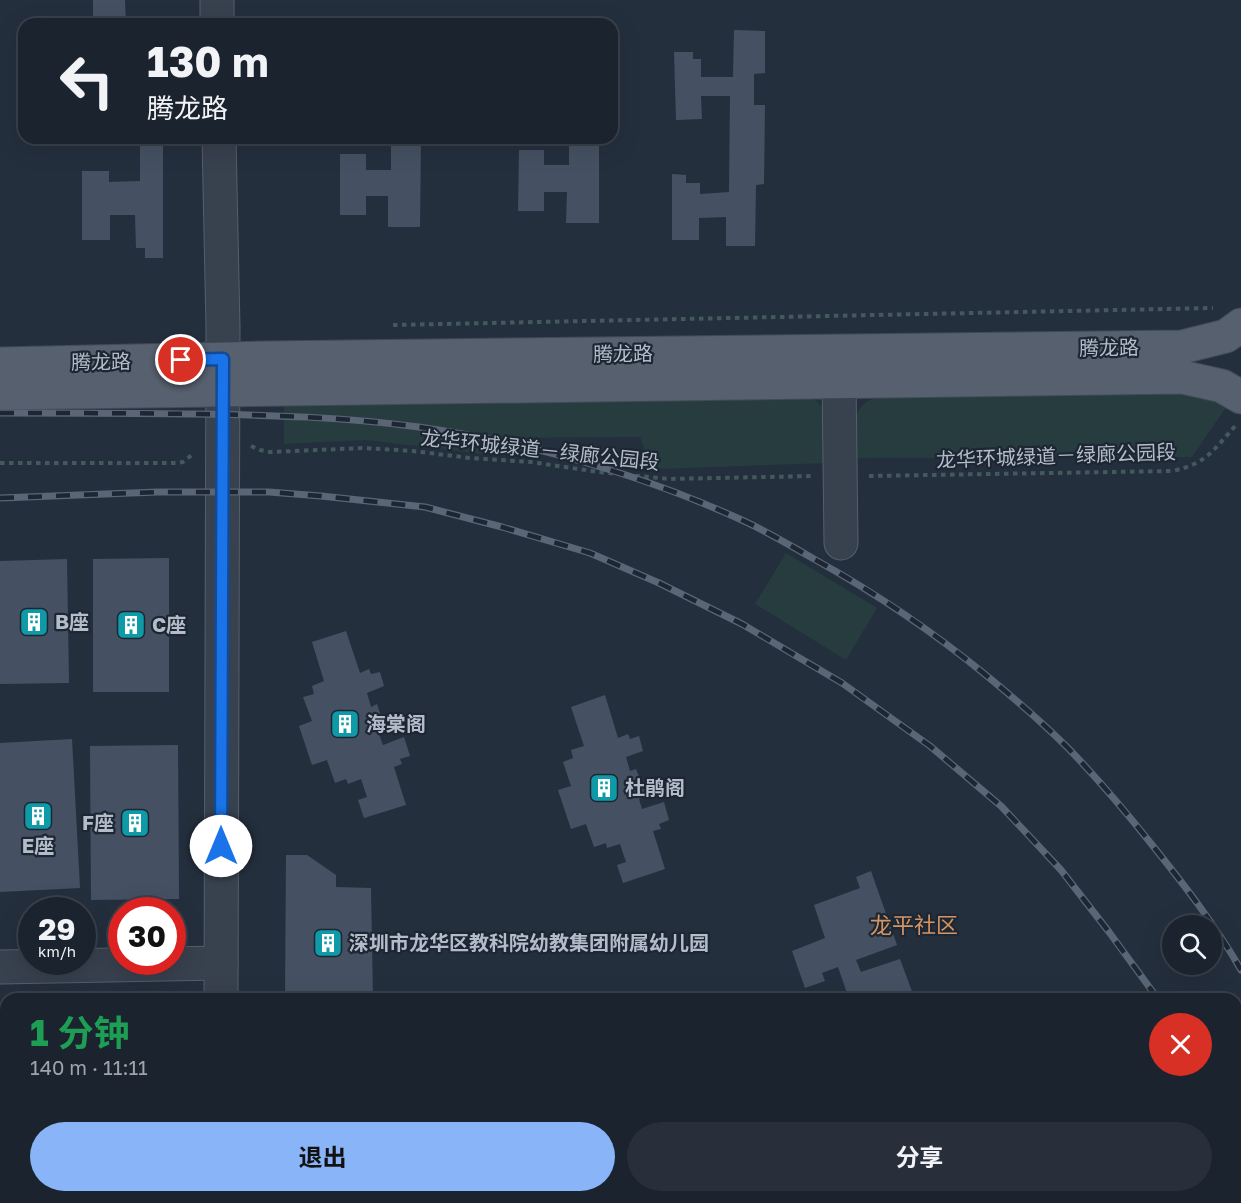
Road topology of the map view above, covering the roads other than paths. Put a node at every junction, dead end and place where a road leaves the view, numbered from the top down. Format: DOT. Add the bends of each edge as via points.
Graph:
graph roads {
  1 [pos="217,0"];
  2 [pos="217,18"];
  3 [pos="219,144"];
  4 [pos="1232,316"];
  5 [pos="0,364"];
  6 [pos="223,374"];
  7 [pos="839,380"];
  8 [pos="0,393"];
  9 [pos="1241,396"];
  10 [pos="841,543"];
  11 [pos="220,963"];
  12 [pos="0,967"];
  13 [pos="220,993"];
  1 -- 2 [label="street"];
  3 -- 6 [label="street"];
  4 -- 6 [label="main road, 腾龙路" via="1226,336 1182,347"];
  5 -- 6 [label="main road, 腾龙路"];
  6 -- 7 [label="main road, 腾龙路"];
  6 -- 8 [label="main road, 腾龙路"];
  6 -- 11 [label="street"];
  7 -- 9 [label="main road, 腾龙路" via="1182,377 1222,386"];
  7 -- 10 [label="street"];
  11 -- 12 [label="street"];
  11 -- 13 [label="street"];
}
